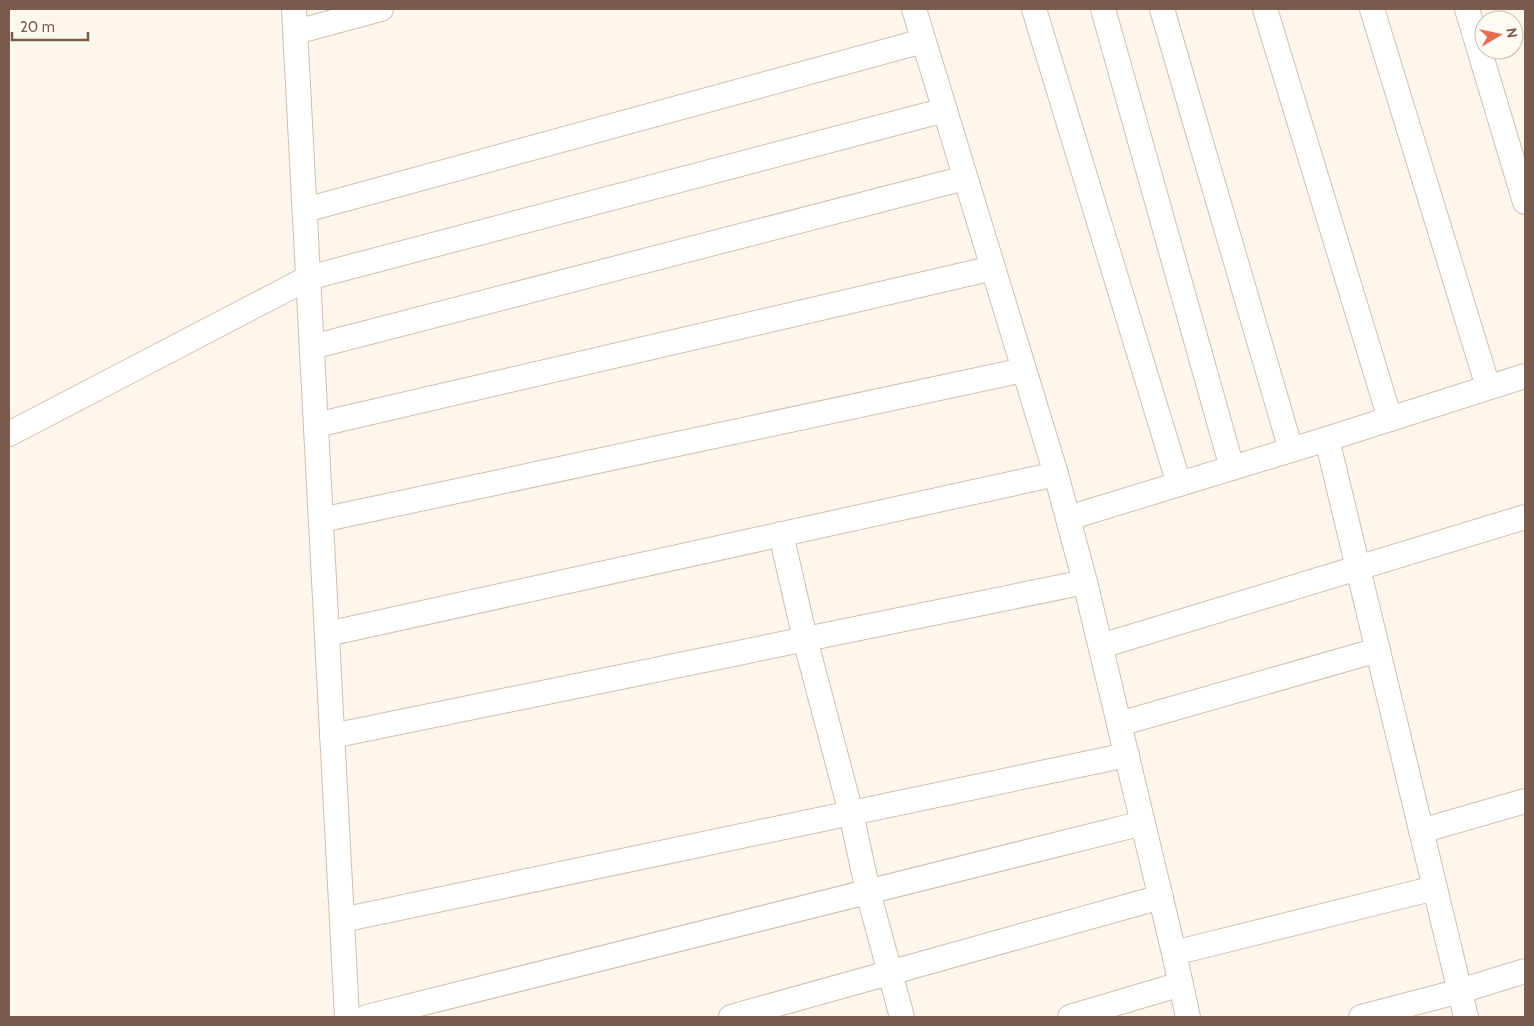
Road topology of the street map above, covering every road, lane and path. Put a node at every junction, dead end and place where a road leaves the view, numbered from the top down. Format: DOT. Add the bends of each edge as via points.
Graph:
graph roads {
  1 [pos="294,9"];
  2 [pos="381,9"];
  3 [pos="914,9"];
  4 [pos="1034,9"];
  5 [pos="1103,9"];
  6 [pos="1162,9"];
  7 [pos="1265,9"];
  8 [pos="1372,9"];
  9 [pos="1466,9"];
  10 [pos="296,32"];
  11 [pos="924,41"];
  12 [pos="945,110"];
  13 [pos="965,178"];
  14 [pos="1525,202"];
  15 [pos="305,210"];
  16 [pos="993,268"];
  17 [pos="308,278"];
  18 [pos="312,347"];
  19 [pos="1024,370"];
  20 [pos="1525,376"];
  21 [pos="1488,388"];
  22 [pos="1390,418"];
  23 [pos="316,426"];
  24 [pos="9,434"];
  25 [pos="1327,438"];
  26 [pos="1291,450"];
  27 [pos="1232,468"];
  28 [pos="1056,474"];
  29 [pos="1179,484"];
  30 [pos="1525,516"];
  31 [pos="1068,518"];
  32 [pos="321,520"];
  33 [pos="781,534"];
  34 [pos="1358,567"];
  35 [pos="1085,582"];
  36 [pos="327,634"];
  37 [pos="805,639"];
  38 [pos="1101,646"];
  39 [pos="1378,650"];
  40 [pos="1119,724"];
  41 [pos="332,736"];
  42 [pos="1127,756"];
  43 [pos="1525,801"];
  44 [pos="851,814"];
  45 [pos="1143,823"];
  46 [pos="1421,831"];
  47 [pos="1435,888"];
  48 [pos="868,892"];
  49 [pos="1160,897"];
  50 [pos="342,920"];
  51 [pos="1174,953"];
  52 [pos="1525,971"];
  53 [pos="889,973"];
  54 [pos="1181,984"];
  55 [pos="1460,991"];
  56 [pos="347,1017"];
  57 [pos="367,1017"];
  58 [pos="731,1017"];
  59 [pos="902,1017"];
  60 [pos="1070,1017"];
  61 [pos="1188,1017"];
  62 [pos="1361,1017"];
  63 [pos="1466,1017"];
  1 -- 10 [label="street"];
  2 -- 10 [label="street"];
  3 -- 11 [label="street"];
  4 -- 29 [label="street"];
  5 -- 27 [label="street"];
  6 -- 26 [label="street"];
  7 -- 22 [label="street"];
  8 -- 21 [label="street"];
  9 -- 14 [label="street"];
  10 -- 15 [label="street"];
  11 -- 12 [label="street"];
  11 -- 15 [label="street"];
  12 -- 13 [label="street"];
  12 -- 17 [label="street"];
  13 -- 16 [label="street"];
  13 -- 18 [label="street"];
  15 -- 17 [label="street"];
  16 -- 19 [label="street"];
  16 -- 23 [label="street"];
  17 -- 18 [label="street"];
  17 -- 24 [label="street"];
  18 -- 23 [label="street"];
  19 -- 28 [label="street"];
  19 -- 32 [label="street"];
  20 -- 21 [label="street"];
  21 -- 22 [label="street"];
  22 -- 25 [label="street"];
  23 -- 32 [label="street"];
  25 -- 26 [label="street"];
  25 -- 34 [label="street"];
  26 -- 27 [label="street"];
  27 -- 29 [label="street"];
  28 -- 31 [label="street"];
  28 -- 33 [label="street"];
  29 -- 31 [label="street"];
  30 -- 34 [label="street"];
  31 -- 35 [label="street"];
  32 -- 36 [label="street"];
  33 -- 36 [label="street"];
  33 -- 37 [label="street"];
  34 -- 38 [label="street"];
  34 -- 39 [label="street"];
  35 -- 37 [label="street"];
  35 -- 38 [label="street"];
  36 -- 41 [label="street"];
  37 -- 41 [label="street"];
  37 -- 44 [label="street"];
  38 -- 40 [label="street"];
  39 -- 40 [label="street"];
  39 -- 46 [label="street"];
  40 -- 42 [label="street"];
  41 -- 50 [label="street"];
  42 -- 44 [label="street"];
  42 -- 45 [label="street"];
  43 -- 46 [label="street"];
  44 -- 48 [label="street"];
  44 -- 50 [label="street"];
  45 -- 48 [label="street"];
  45 -- 49 [label="street"];
  46 -- 47 [label="street"];
  47 -- 51 [label="street"];
  47 -- 55 [label="street"];
  48 -- 53 [label="street"];
  48 -- 57 [label="street"];
  49 -- 51 [label="street"];
  49 -- 53 [label="street"];
  50 -- 56 [label="street"];
  51 -- 54 [label="street"];
  52 -- 55 [label="street"];
  53 -- 58 [label="street"];
  53 -- 59 [label="street"];
  54 -- 60 [label="street"];
  54 -- 61 [label="street"];
  55 -- 62 [label="street"];
  55 -- 63 [label="street"];
}
